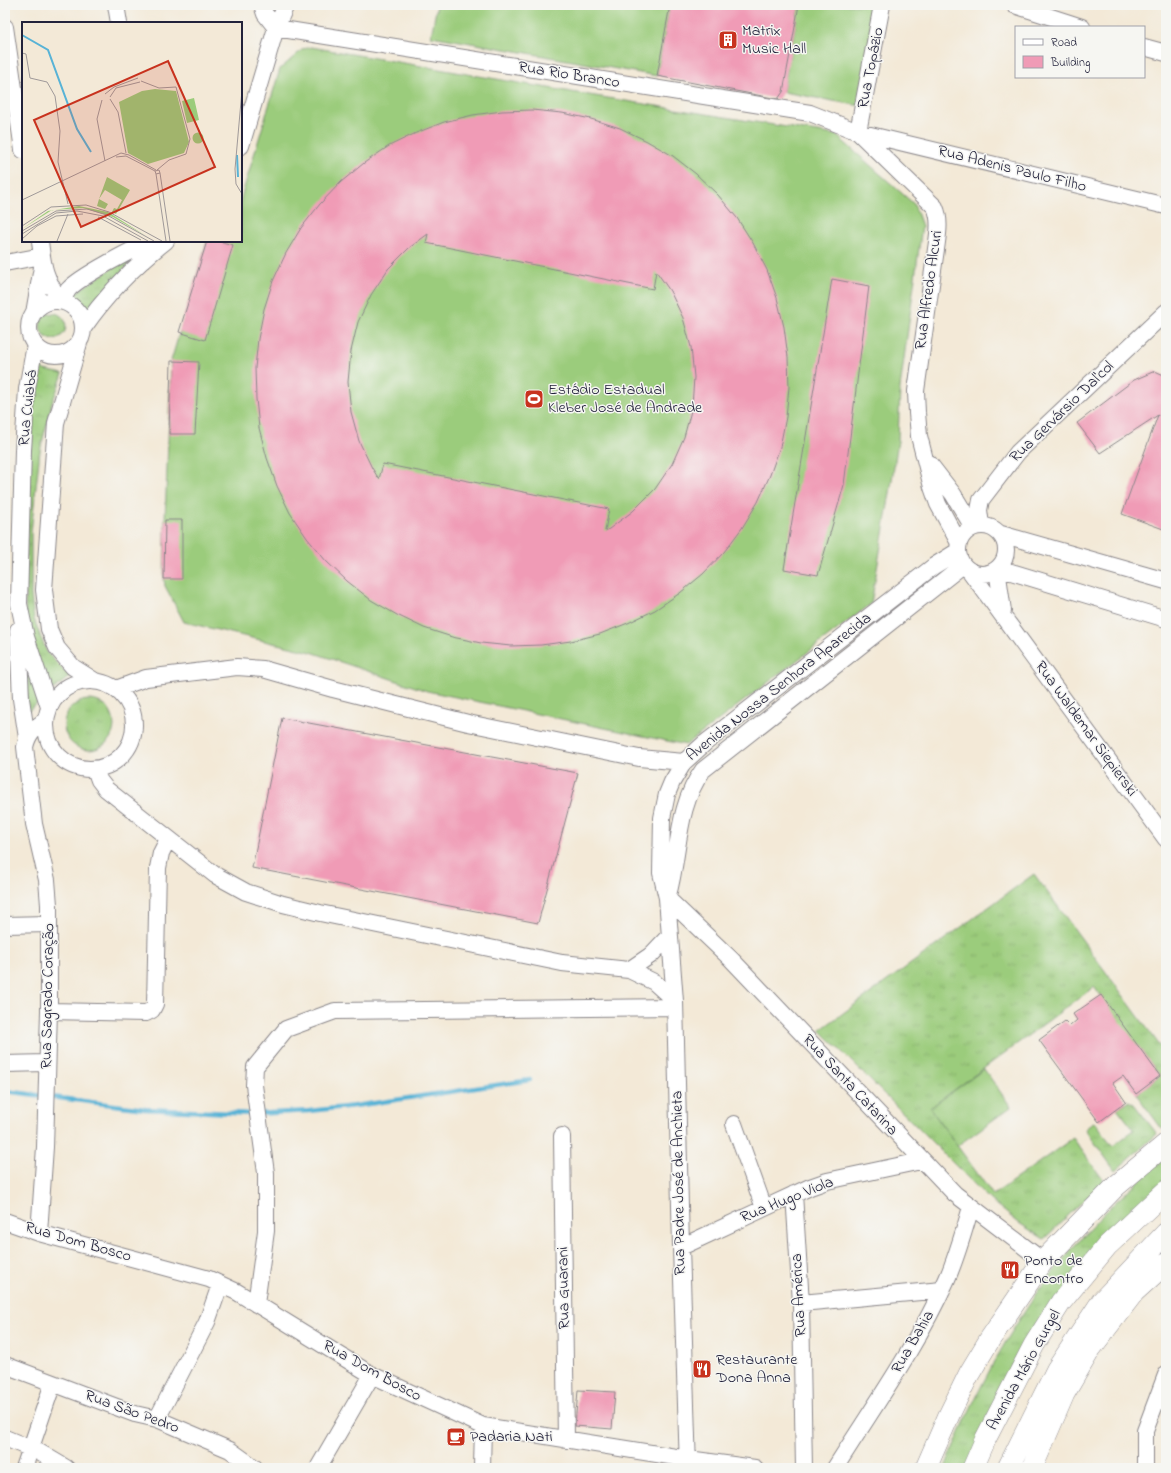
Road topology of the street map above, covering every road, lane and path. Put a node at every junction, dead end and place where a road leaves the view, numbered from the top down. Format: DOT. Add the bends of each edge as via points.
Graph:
graph roads {
  1 [pos="116,5"];
  2 [pos="262,5"];
  3 [pos="286,5"];
  4 [pos="882,5"];
  5 [pos="1014,5"];
  6 [pos="1040,8"];
  7 [pos="119,22"];
  8 [pos="1080,26"];
  9 [pos="5,27"];
  10 [pos="276,28"];
  11 [pos="1145,47"];
  12 [pos="1166,53"];
  13 [pos="11,118"];
  14 [pos="858,132"];
  15 [pos="242,143"];
  16 [pos="22,147"];
  17 [pos="1166,206"];
  18 [pos="150,242"];
  19 [pos="165,242"];
  20 [pos="42,254"];
  21 [pos="5,264"];
  22 [pos="61,301"];
  23 [pos="1166,312"];
  24 [pos="34,313"];
  25 [pos="84,327"];
  26 [pos="79,343"];
  27 [pos="35,345"];
  28 [pos="925,457"];
  29 [pos="977,526"];
  30 [pos="1001,534"];
  31 [pos="962,558"];
  32 [pos="997,569"];
  33 [pos="1166,581"];
  34 [pos="19,604"];
  35 [pos="1006,618"];
  36 [pos="1166,619"];
  37 [pos="95,681"];
  38 [pos="116,689"];
  39 [pos="48,714"];
  40 [pos="47,736"];
  41 [pos="27,738"];
  42 [pos="26,762"];
  43 [pos="684,762"];
  44 [pos="95,769"];
  45 [pos="168,839"];
  46 [pos="1166,839"];
  47 [pos="667,898"];
  48 [pos="49,924"];
  49 [pos="5,925"];
  50 [pos="669,936"];
  51 [pos="629,970"];
  52 [pos="675,1004"];
  53 [pos="49,1010"];
  54 [pos="46,1063"];
  55 [pos="5,1064"];
  56 [pos="734,1124"];
  57 [pos="562,1136"];
  58 [pos="1166,1144"];
  59 [pos="922,1161"];
  60 [pos="1166,1191"];
  61 [pos="794,1194"];
  62 [pos="971,1207"];
  63 [pos="764,1208"];
  64 [pos="5,1221"];
  65 [pos="39,1232"];
  66 [pos="1166,1233"];
  67 [pos="681,1247"];
  68 [pos="1043,1261"];
  69 [pos="1166,1263"];
  70 [pos="220,1285"];
  71 [pos="942,1290"];
  72 [pos="801,1303"];
  73 [pos="256,1304"];
  74 [pos="5,1365"];
  75 [pos="1166,1374"];
  76 [pos="372,1375"];
  77 [pos="53,1383"];
  78 [pos="157,1419"];
  79 [pos="482,1426"];
  80 [pos="5,1438"];
  81 [pos="566,1440"];
  82 [pos="32,1449"];
  83 [pos="688,1464"];
  84 [pos="24,1468"];
  85 [pos="66,1468"];
  86 [pos="255,1468"];
  87 [pos="318,1468"];
  88 [pos="482,1468"];
  89 [pos="755,1468"];
  90 [pos="804,1468"];
  91 [pos="835,1468"];
  92 [pos="926,1468"];
  93 [pos="973,1468"];
  94 [pos="1008,1468"];
  95 [pos="1032,1468"];
  96 [pos="1145,1468"];
  1 -- 7 [label="street"];
  2 -- 10 [label="street" via="265,14"];
  3 -- 10 [label="street"];
  4 -- 14 [label="street, Rua Topázio"];
  5 -- 6 [label="street"];
  6 -- 8 [label="street"];
  9 -- 13 [label="street"];
  10 -- 14 [label="street, Rua Rio Branco" via="810,113"];
  10 -- 15 [label="street"];
  11 -- 12 [label="street"];
  13 -- 16 [label="street"];
  14 -- 17 [label="street, Rua Adenis Paulo Filho"];
  14 -- 28 [label="street, Rua Alfredo Alcuri" via="935,207 938,214 939,228 916,391 919,436"];
  18 -- 22 [label="street" via="138,246 77,282"];
  19 -- 25 [label="street" via="116,286 100,303"];
  20 -- 21 [label="street"];
  20 -- 22 [label="street" via="48,283"];
  20 -- 24 [label="street"];
  22 -- 24 [label="street" via="42,305"];
  22 -- 25 [label="street" via="77,310"];
  23 -- 29 [label="street, Rua Gervársio Dal'col" via="1018,452 981,500"];
  24 -- 27 [label="street" via="29,329"];
  25 -- 26 [label="street"];
  26 -- 27 [label="street" via="70,351 58,355 42,351"];
  26 -- 37 [label="street, Rua Cuiabá" via="56,423 44,590 49,629 57,648 73,667"];
  27 -- 34 [label="street, Rua Cuiabá" via="27,389 23,450"];
  28 -- 29 [label="street, Rua Alfredo Alcuri"];
  28 -- 31 [label="street, Rua Alfredo Alcuri" via="938,504"];
  29 -- 30 [label="street" via="988,526"];
  29 -- 31 [label="street" via="962,536"];
  30 -- 32 [label="street" via="1006,548 1003,562"];
  30 -- 33 [label="street"];
  31 -- 32 [label="street" via="983,574"];
  31 -- 35 [label="street, Rua Waldemar Siepierski"];
  31 -- 43 [label="street, Avenida Nossa Senhora Aparecida" via="934,566 746,710"];
  31 -- 47 [label="street, Avenida Nossa Senhora Aparecida" via="703,770 694,782 683,809"];
  32 -- 35 [label="street, Rua Waldemar Siepierski" via="999,594"];
  32 -- 36 [label="street"];
  34 -- 39 [label="street, Rua Cuiabá"];
  34 -- 41 [label="street, Rua Sagrado Coração" via="21,699"];
  35 -- 46 [label="street, Rua Waldemar Siepierski"];
  37 -- 38 [label="street"];
  37 -- 39 [label="street" via="81,682 68,687 57,695"];
  38 -- 43 [label="street" via="146,678 237,667 263,669 468,723 639,758"];
  38 -- 44 [label="street" via="132,710 132,736 119,758"];
  39 -- 40 [label="street"];
  39 -- 41 [label="street"];
  40 -- 42 [label="street" via="31,749"];
  40 -- 44 [label="street" via="52,748 70,764"];
  41 -- 42 [label="street, Rua Sagrado Coração"];
  42 -- 48 [label="street, Rua Sagrado Coração" via="34,824 46,880"];
  43 -- 47 [label="street, Avenida Nossa Senhora Aparecida" via="667,794 662,818 661,873"];
  44 -- 45 [label="street" via="106,789"];
  45 -- 51 [label="street" via="214,875 246,892 283,904 562,963"];
  45 -- 53 [label="street" via="161,852 158,868 155,1004 152,1010 146,1013"];
  47 -- 50 [label="street, Rua Padre José de Anchieta"];
  47 -- 59 [label="street, Rua Santa Catarina" via="731,959"];
  48 -- 49 [label="street"];
  48 -- 53 [label="street, Rua Sagrado Coração"];
  50 -- 51 [label="street" via="651,955"];
  50 -- 52 [label="street, Rua Padre José de Anchieta"];
  51 -- 52 [label="street" via="654,982"];
  52 -- 67 [label="street, Rua Padre José de Anchieta"];
  52 -- 73 [label="street" via="335,1012 286,1029 255,1067 254,1085 266,1173 266,1231"];
  53 -- 54 [label="street, Rua Sagrado Coração"];
  54 -- 55 [label="street"];
  54 -- 65 [label="street, Rua Sagrado Coração" via="45,1146"];
  56 -- 63 [label="street"];
  57 -- 81 [label="street, Rua Guarani"];
  58 -- 68 [label="main road" via="1116,1186"];
  59 -- 61 [label="street, Rua Hugo Viola" via="827,1181"];
  59 -- 62 [label="street, Rua Santa Catarina" via="954,1194"];
  60 -- 93 [label="main road, Avenida Mário Gurgel" via="1107,1246 1061,1302 1034,1345"];
  61 -- 63 [label="street, Rua Hugo Viola"];
  61 -- 72 [label="street, Rua América"];
  62 -- 68 [label="street, Rua Santa Catarina"];
  62 -- 71 [label="street, Rua Bahia"];
  63 -- 67 [label="street, Rua Hugo Viola"];
  64 -- 65 [label="street, Rua Dom Bosco"];
  65 -- 70 [label="street, Rua Dom Bosco" via="192,1274"];
  66 -- 94 [label="main road, Avenida Mário Gurgel" via="1102,1301 1057,1369"];
  67 -- 83 [label="street, Rua Padre José de Anchieta"];
  68 -- 92 [label="main road" via="990,1339 970,1374"];
  69 -- 95 [label="main road" via="1134,1292 1091,1348 1064,1394"];
  70 -- 73 [label="street, Rua Dom Bosco"];
  70 -- 78 [label="street" via="207,1322"];
  71 -- 72 [label="street"];
  71 -- 91 [label="street, Rua Bahia" via="927,1320"];
  72 -- 90 [label="street, Rua América"];
  73 -- 76 [label="street, Rua Dom Bosco"];
  74 -- 77 [label="street, Rua São Pedro"];
  75 -- 96 [label="street" via="1145,1431"];
  76 -- 79 [label="street, Rua Dom Bosco"];
  76 -- 87 [label="street"];
  77 -- 78 [label="street, Rua São Pedro" via="135,1414"];
  77 -- 82 [label="street"];
  78 -- 86 [label="street, Rua São Pedro" via="230,1450"];
  79 -- 81 [label="street, Rua Dom Bosco"];
  79 -- 88 [label="street"];
  80 -- 82 [label="street"];
  81 -- 83 [label="street, Rua Dom Bosco"];
  82 -- 84 [label="street"];
  82 -- 85 [label="street"];
  83 -- 89 [label="street, Rua Dom Bosco"];
}
